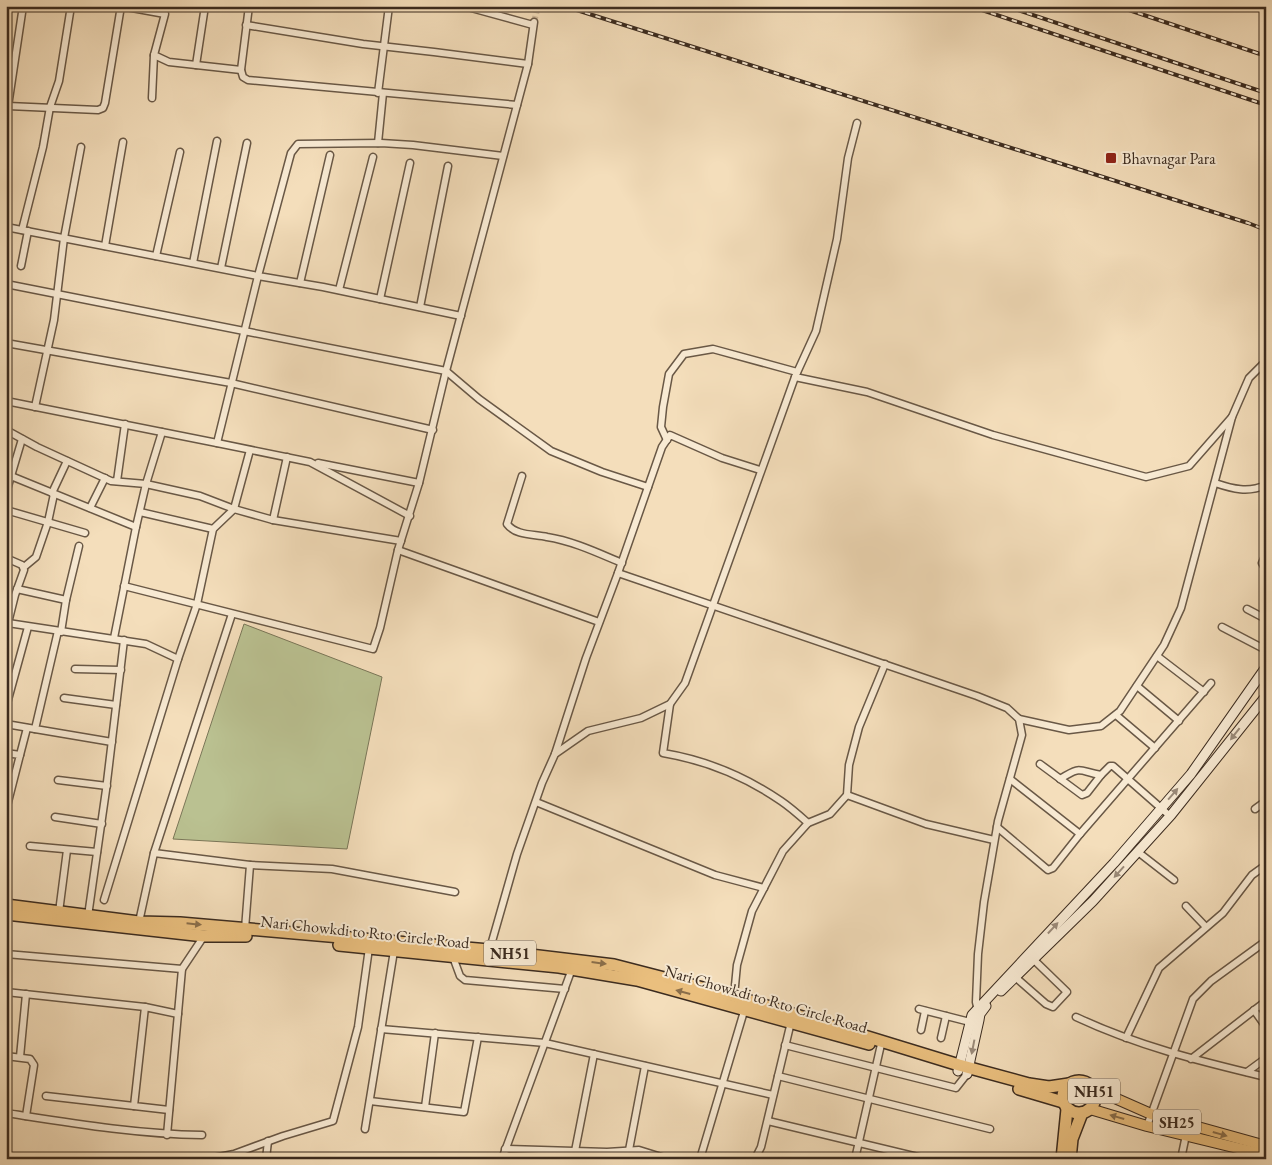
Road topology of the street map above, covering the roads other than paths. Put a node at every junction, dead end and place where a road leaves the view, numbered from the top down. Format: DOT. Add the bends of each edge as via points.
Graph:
graph roads {
  1 [pos="23,6"];
  2 [pos="72,6"];
  3 [pos="121,6"];
  4 [pos="166,6"];
  5 [pos="205,6"];
  6 [pos="249,6"];
  7 [pos="389,6"];
  8 [pos="464,6"];
  9 [pos="165,14"];
  10 [pos="246,25"];
  11 [pos="383,46"];
  12 [pos="154,55"];
  13 [pos="528,64"];
  14 [pos="196,65"];
  15 [pos="241,70"];
  16 [pos="381,93"];
  17 [pos="152,98"];
  18 [pos="517,104"];
  19 [pos="7,106"];
  20 [pos="50,107"];
  21 [pos="6,116"];
  22 [pos="858,123"];
  23 [pos="217,141"];
  24 [pos="123,142"];
  25 [pos="247,143"];
  26 [pos="378,143"];
  27 [pos="81,147"];
  28 [pos="180,152"];
  29 [pos="330,155"];
  30 [pos="503,156"];
  31 [pos="373,157"];
  32 [pos="410,163"];
  33 [pos="448,166"];
  34 [pos="6,227"];
  35 [pos="25,231"];
  36 [pos="64,238"];
  37 [pos="105,246"];
  38 [pos="156,256"];
  39 [pos="193,263"];
  40 [pos="21,266"];
  41 [pos="221,268"];
  42 [pos="258,276"];
  43 [pos="300,283"];
  44 [pos="6,284"];
  45 [pos="339,290"];
  46 [pos="57,293"];
  47 [pos="380,299"];
  48 [pos="420,307"];
  49 [pos="461,316"];
  50 [pos="244,330"];
  51 [pos="6,343"];
  52 [pos="48,351"];
  53 [pos="1266,361"];
  54 [pos="446,371"];
  55 [pos="796,374"];
  56 [pos="231,383"];
  57 [pos="6,401"];
  58 [pos="36,407"];
  59 [pos="1232,417"];
  60 [pos="125,424"];
  61 [pos="6,430"];
  62 [pos="433,430"];
  63 [pos="162,432"];
  64 [pos="22,439"];
  65 [pos="667,440"];
  66 [pos="217,443"];
  67 [pos="250,450"];
  68 [pos="286,457"];
  69 [pos="66,461"];
  70 [pos="310,462"];
  71 [pos="760,470"];
  72 [pos="9,475"];
  73 [pos="522,476"];
  74 [pos="105,478"];
  75 [pos="117,481"];
  76 [pos="419,483"];
  77 [pos="1215,483"];
  78 [pos="146,484"];
  79 [pos="1266,485"];
  80 [pos="648,487"];
  81 [pos="6,493"];
  82 [pos="53,493"];
  83 [pos="90,508"];
  84 [pos="234,509"];
  85 [pos="6,510"];
  86 [pos="140,512"];
  87 [pos="410,516"];
  88 [pos="273,520"];
  89 [pos="48,522"];
  90 [pos="136,527"];
  91 [pos="213,529"];
  92 [pos="85,534"];
  93 [pos="401,541"];
  94 [pos="79,546"];
  95 [pos="398,550"];
  96 [pos="1266,554"];
  97 [pos="6,558"];
  98 [pos="622,563"];
  99 [pos="24,567"];
  100 [pos="1266,570"];
  101 [pos="618,573"];
  102 [pos="124,586"];
  103 [pos="6,592"];
  104 [pos="16,592"];
  105 [pos="66,600"];
  106 [pos="197,604"];
  107 [pos="713,605"];
  108 [pos="1247,609"];
  109 [pos="232,614"];
  110 [pos="1266,620"];
  111 [pos="599,622"];
  112 [pos="7,623"];
  113 [pos="28,626"];
  114 [pos="1222,627"];
  115 [pos="59,632"];
  116 [pos="114,638"];
  117 [pos="124,640"];
  118 [pos="1266,650"];
  119 [pos="1157,656"];
  120 [pos="178,659"];
  121 [pos="885,664"];
  122 [pos="75,668"];
  123 [pos="1265,669"];
  124 [pos="121,670"];
  125 [pos="1211,683"];
  126 [pos="1137,686"];
  127 [pos="1204,692"];
  128 [pos="1266,696"];
  129 [pos="64,698"];
  130 [pos="670,704"];
  131 [pos="116,705"];
  132 [pos="6,707"];
  133 [pos="1116,715"];
  134 [pos="1019,719"];
  135 [pos="1179,721"];
  136 [pos="6,724"];
  137 [pos="27,728"];
  138 [pos="35,729"];
  139 [pos="112,742"];
  140 [pos="1155,748"];
  141 [pos="6,753"];
  142 [pos="555,754"];
  143 [pos="20,755"];
  144 [pos="1040,764"];
  145 [pos="1101,775"];
  146 [pos="1010,779"];
  147 [pos="1060,779"];
  148 [pos="1128,779"];
  149 [pos="58,780"];
  150 [pos="107,786"];
  151 [pos="9,787"];
  152 [pos="847,795"];
  153 [pos="1266,801"];
  154 [pos="536,802"];
  155 [pos="1161,808"];
  156 [pos="1255,809"];
  157 [pos="6,810"];
  158 [pos="1170,816"];
  159 [pos="55,817"];
  160 [pos="808,823"];
  161 [pos="102,824"];
  162 [pos="997,827"];
  163 [pos="1080,834"];
  164 [pos="994,840"];
  165 [pos="30,846"];
  166 [pos="67,850"];
  167 [pos="97,852"];
  168 [pos="1138,852"];
  169 [pos="154,853"];
  170 [pos="250,865"];
  171 [pos="1266,865"];
  172 [pos="1174,880"];
  173 [pos="764,888"];
  174 [pos="455,892"];
  175 [pos="104,900"];
  176 [pos="6,905"];
  177 [pos="1186,906"];
  178 [pos="1072,908"];
  179 [pos="59,912"];
  180 [pos="6,914"];
  181 [pos="1079,915"];
  182 [pos="87,920"];
  183 [pos="139,922"];
  184 [pos="1206,927"];
  185 [pos="245,930"];
  186 [pos="204,936"];
  187 [pos="1266,941"];
  188 [pos="369,948"];
  189 [pos="394,951"];
  190 [pos="6,954"];
  191 [pos="488,955"];
  192 [pos="453,957"];
  193 [pos="1033,959"];
  194 [pos="574,965"];
  195 [pos="182,969"];
  196 [pos="1013,975"];
  197 [pos="565,989"];
  198 [pos="6,992"];
  199 [pos="26,994"];
  200 [pos="734,996"];
  201 [pos="1266,1001"];
  202 [pos="145,1006"];
  203 [pos="744,1008"];
  204 [pos="1254,1010"];
  205 [pos="978,1012"];
  206 [pos="178,1014"];
  207 [pos="946,1016"];
  208 [pos="792,1017"];
  209 [pos="1076,1017"];
  210 [pos="970,1022"];
  211 [pos="1266,1027"];
  212 [pos="381,1029"];
  213 [pos="921,1030"];
  214 [pos="435,1034"];
  215 [pos="478,1037"];
  216 [pos="941,1038"];
  217 [pos="1126,1038"];
  218 [pos="545,1043"];
  219 [pos="881,1044"];
  220 [pos="785,1045"];
  221 [pos="594,1054"];
  222 [pos="1173,1054"];
  223 [pos="6,1056"];
  224 [pos="20,1057"];
  225 [pos="1266,1058"];
  226 [pos="1191,1059"];
  227 [pos="645,1066"];
  228 [pos="876,1068"];
  229 [pos="963,1072"];
  230 [pos="1247,1072"];
  231 [pos="778,1076"];
  232 [pos="1266,1077"];
  233 [pos="722,1084"];
  234 [pos="1069,1084"];
  235 [pos="1028,1087"];
  236 [pos="1092,1088"];
  237 [pos="773,1095"];
  238 [pos="46,1096"];
  239 [pos="868,1098"];
  240 [pos="370,1101"];
  241 [pos="1065,1105"];
  242 [pos="134,1106"];
  243 [pos="425,1107"];
  244 [pos="169,1110"];
  245 [pos="1086,1111"];
  246 [pos="6,1113"];
  247 [pos="1151,1114"];
  248 [pos="26,1116"];
  249 [pos="768,1121"];
  250 [pos="1147,1126"];
  251 [pos="990,1129"];
  252 [pos="365,1130"];
  253 [pos="167,1134"];
  254 [pos="202,1135"];
  255 [pos="1186,1135"];
  256 [pos="268,1141"];
  257 [pos="858,1142"];
  258 [pos="1266,1146"];
  259 [pos="505,1149"];
  260 [pos="629,1150"];
  261 [pos="575,1151"];
  262 [pos="1266,1155"];
  263 [pos="233,1156"];
  264 [pos="208,1159"];
  265 [pos="266,1159"];
  266 [pos="502,1159"];
  267 [pos="668,1159"];
  268 [pos="700,1159"];
  269 [pos="754,1159"];
  270 [pos="855,1159"];
  271 [pos="926,1159"];
  272 [pos="1062,1159"];
  273 [pos="1070,1159"];
  274 [pos="1180,1159"];
  1 -- 19 [label="street"];
  2 -- 20 [label="street" via="59,81"];
  3 -- 9 [label="street"];
  3 -- 20 [label="street" via="103,108"];
  4 -- 9 [label="street"];
  5 -- 14 [label="street"];
  6 -- 10 [label="street"];
  7 -- 11 [label="street"];
  8 -- 13 [label="street" via="533,24"];
  9 -- 12 [label="street"];
  10 -- 11 [label="street"];
  10 -- 15 [label="street"];
  11 -- 13 [label="street"];
  11 -- 16 [label="street"];
  12 -- 14 [label="street" via="169,62"];
  12 -- 17 [label="street"];
  13 -- 18 [label="street"];
  14 -- 15 [label="street"];
  15 -- 16 [label="street" via="248,80"];
  16 -- 18 [label="street"];
  16 -- 26 [label="street"];
  18 -- 30 [label="street"];
  19 -- 20 [label="street"];
  19 -- 21 [label="street"];
  20 -- 35 [label="street"];
  22 -- 55 [label="street" via="848,158 837,239 816,331"];
  23 -- 39 [label="street"];
  24 -- 37 [label="street"];
  25 -- 41 [label="street"];
  26 -- 30 [label="street"];
  26 -- 42 [label="street" via="303,142 294,148"];
  27 -- 36 [label="street"];
  28 -- 38 [label="street"];
  29 -- 43 [label="street"];
  30 -- 49 [label="street"];
  31 -- 45 [label="street"];
  32 -- 47 [label="street"];
  33 -- 48 [label="street"];
  34 -- 35 [label="street"];
  35 -- 36 [label="street"];
  35 -- 40 [label="street"];
  36 -- 37 [label="street"];
  36 -- 46 [label="street"];
  37 -- 38 [label="street"];
  38 -- 39 [label="street"];
  39 -- 41 [label="street"];
  41 -- 42 [label="street"];
  42 -- 43 [label="street"];
  42 -- 50 [label="street"];
  43 -- 45 [label="street"];
  44 -- 46 [label="street"];
  45 -- 47 [label="street"];
  46 -- 50 [label="street"];
  46 -- 52 [label="street"];
  47 -- 48 [label="street"];
  48 -- 49 [label="street"];
  49 -- 54 [label="street"];
  50 -- 54 [label="street"];
  50 -- 56 [label="street"];
  51 -- 52 [label="street"];
  52 -- 56 [label="street"];
  52 -- 58 [label="street"];
  53 -- 59 [label="street" via="1249,378"];
  54 -- 62 [label="street"];
  54 -- 80 [label="street" via="479,400 551,451"];
  55 -- 59 [label="street" via="867,392 993,435 1146,477 1189,466"];
  55 -- 65 [label="street" via="713,349 684,354 669,374 661,427"];
  55 -- 71 [label="street"];
  56 -- 62 [label="street"];
  56 -- 66 [label="street"];
  57 -- 58 [label="street"];
  58 -- 60 [label="street"];
  59 -- 77 [label="street"];
  60 -- 63 [label="street"];
  60 -- 75 [label="street"];
  61 -- 64 [label="street"];
  62 -- 76 [label="street"];
  63 -- 66 [label="street"];
  63 -- 78 [label="street"];
  64 -- 69 [label="street"];
  64 -- 72 [label="street"];
  65 -- 71 [label="street" via="670,435 722,458"];
  65 -- 80 [label="street"];
  66 -- 67 [label="street"];
  67 -- 68 [label="street"];
  67 -- 84 [label="street"];
  68 -- 70 [label="street"];
  68 -- 88 [label="street"];
  69 -- 74 [label="street"];
  69 -- 82 [label="street"];
  70 -- 76 [label="street"];
  70 -- 87 [label="street"];
  71 -- 107 [label="street"];
  72 -- 81 [label="street"];
  72 -- 82 [label="street"];
  73 -- 98 [label="street" via="508,524 510,528 570,542"];
  74 -- 75 [label="street"];
  74 -- 83 [label="street"];
  75 -- 78 [label="street"];
  76 -- 87 [label="street"];
  77 -- 79 [label="street" via="1239,490"];
  77 -- 119 [label="street" via="1181,608"];
  78 -- 84 [label="street" via="200,496"];
  78 -- 86 [label="street"];
  80 -- 98 [label="street"];
  82 -- 83 [label="street"];
  82 -- 89 [label="street"];
  83 -- 90 [label="street"];
  84 -- 88 [label="street"];
  84 -- 91 [label="street"];
  85 -- 89 [label="street"];
  86 -- 90 [label="street"];
  86 -- 91 [label="street"];
  87 -- 93 [label="street"];
  88 -- 93 [label="street"];
  89 -- 92 [label="street"];
  89 -- 99 [label="street" via="36,557"];
  90 -- 102 [label="street"];
  91 -- 106 [label="street"];
  93 -- 95 [label="street"];
  94 -- 105 [label="street"];
  95 -- 109 [label="street" via="373,649"];
  95 -- 111 [label="street"];
  96 -- 100 [label="street" via="1262,563"];
  97 -- 99 [label="street"];
  98 -- 101 [label="street"];
  99 -- 104 [label="street"];
  101 -- 107 [label="street"];
  101 -- 111 [label="street"];
  102 -- 106 [label="street"];
  102 -- 116 [label="street"];
  103 -- 104 [label="street"];
  104 -- 105 [label="street"];
  104 -- 112 [label="street"];
  105 -- 115 [label="street"];
  106 -- 109 [label="street"];
  106 -- 120 [label="street"];
  107 -- 121 [label="street"];
  107 -- 130 [label="street" via="685,683"];
  108 -- 110 [label="street"];
  109 -- 169 [label="street"];
  111 -- 142 [label="street"];
  112 -- 113 [label="street"];
  113 -- 115 [label="street"];
  113 -- 132 [label="street"];
  114 -- 118 [label="street"];
  115 -- 116 [label="street"];
  115 -- 138 [label="street"];
  116 -- 117 [label="street"];
  117 -- 120 [label="street" via="146,644"];
  117 -- 124 [label="street"];
  119 -- 126 [label="street"];
  119 -- 127 [label="street"];
  120 -- 175 [label="street"];
  121 -- 134 [label="street" via="1007,708"];
  121 -- 152 [label="street" via="859,727 848,765"];
  122 -- 124 [label="street"];
  155 -- 123 [label="street, one-way" via="1191,774"];
  124 -- 131 [label="street"];
  125 -- 127 [label="street"];
  126 -- 133 [label="street"];
  126 -- 135 [label="street"];
  127 -- 135 [label="street"];
  128 -- 158 [label="street, one-way"];
  129 -- 131 [label="street"];
  130 -- 142 [label="street" via="641,718 588,731"];
  130 -- 160 [label="street" via="664,753 706,763 743,779 781,800"];
  131 -- 139 [label="street"];
  133 -- 134 [label="street" via="1101,726 1069,730"];
  133 -- 140 [label="street"];
  134 -- 146 [label="street" via="1022,735"];
  135 -- 140 [label="street"];
  136 -- 137 [label="street"];
  137 -- 138 [label="street"];
  137 -- 143 [label="street"];
  138 -- 139 [label="street"];
  139 -- 150 [label="street"];
  140 -- 148 [label="street"];
  141 -- 143 [label="street"];
  142 -- 154 [label="street"];
  143 -- 151 [label="street"];
  144 -- 147 [label="street"];
  145 -- 147 [label="street" via="1077,770"];
  145 -- 147 [label="street" via="1085,795"];
  145 -- 148 [label="street" via="1114,766"];
  146 -- 162 [label="street"];
  146 -- 163 [label="street"];
  148 -- 155 [label="street"];
  148 -- 163 [label="street"];
  149 -- 150 [label="street"];
  150 -- 161 [label="street"];
  151 -- 157 [label="street"];
  152 -- 160 [label="street" via="830,814"];
  152 -- 164 [label="street" via="926,824"];
  153 -- 156 [label="street"];
  154 -- 173 [label="street" via="715,875"];
  154 -- 191 [label="street" via="517,854"];
  155 -- 158 [label="street"];
  155 -- 178 [label="street"];
  158 -- 168 [label="street"];
  159 -- 161 [label="street"];
  160 -- 173 [label="street" via="782,851"];
  161 -- 167 [label="street"];
  162 -- 163 [label="street" via="1048,870"];
  162 -- 164 [label="street"];
  164 -- 205 [label="street" via="978,954"];
  165 -- 166 [label="street"];
  166 -- 167 [label="street"];
  166 -- 179 [label="street"];
  167 -- 182 [label="street"];
  168 -- 172 [label="street"];
  168 -- 181 [label="street, one-way"];
  169 -- 170 [label="street"];
  169 -- 183 [label="street"];
  170 -- 174 [label="street" via="332,869"];
  170 -- 185 [label="street"];
  171 -- 184 [label="street" via="1252,875 1223,912"];
  173 -- 200 [label="street" via="752,911 737,966"];
  176 -- 179 [label="highway, NH51"];
  177 -- 184 [label="street"];
  178 -- 181 [label="street"];
  196 -- 178 [label="street, one-way"];
  179 -- 182 [label="highway, NH51"];
  180 -- 182 [label="highway, Nari Chowkdi to Rto Circle Road / NH51"];
  181 -- 193 [label="street"];
  182 -- 183 [label="highway, NH51"];
  182 -- 186 [label="highway, Nari Chowkdi to Rto Circle Road / NH51"];
  183 -- 185 [label="highway, NH51, one-way"];
  184 -- 217 [label="street" via="1159,968"];
  185 -- 191 [label="highway, NH51"];
  186 -- 188 [label="highway, Nari Chowkdi to Rto Circle Road / NH51" via="246,936"];
  186 -- 195 [label="street"];
  187 -- 222 [label="street" via="1193,999"];
  188 -- 189 [label="highway, Nari Chowkdi to Rto Circle Road / NH51"];
  188 -- 256 [label="street" via="358,1027 335,1119"];
  189 -- 192 [label="highway, Nari Chowkdi to Rto Circle Road / NH51"];
  189 -- 212 [label="street"];
  190 -- 195 [label="street"];
  191 -- 192 [label="highway, Nari Chowkdi to Rto Circle Road / NH51"];
  191 -- 194 [label="highway, Nari Chowkdi to Rto Circle Road / NH51"];
  192 -- 197 [label="street" via="464,980"];
  193 -- 196 [label="street"];
  193 -- 196 [label="street" via="1067,992 1052,1007"];
  194 -- 197 [label="street"];
  194 -- 200 [label="highway, NH51, one-way" via="614,965"];
  203 -- 194 [label="highway, Nari Chowkdi to Rto Circle Road / NH51, one-way"];
  195 -- 206 [label="street"];
  196 -- 205 [label="street"];
  197 -- 218 [label="street"];
  198 -- 199 [label="street"];
  199 -- 202 [label="street"];
  199 -- 224 [label="street"];
  200 -- 208 [label="highway, NH51"];
  201 -- 204 [label="street"];
  202 -- 206 [label="street"];
  202 -- 242 [label="street"];
  203 -- 208 [label="highway, Nari Chowkdi to Rto Circle Road / NH51"];
  203 -- 233 [label="street"];
  204 -- 211 [label="street"];
  204 -- 226 [label="street"];
  205 -- 210 [label="street" via="972,1015"];
  205 -- 229 [label="street, one-way"];
  206 -- 244 [label="street"];
  207 -- 210 [label="street"];
  207 -- 213 [label="street" via="922,1010"];
  207 -- 216 [label="street"];
  208 -- 219 [label="highway, Nari Chowkdi to Rto Circle Road / NH51"];
  208 -- 220 [label="street"];
  209 -- 217 [label="street"];
  210 -- 229 [label="street"];
  212 -- 214 [label="street"];
  212 -- 240 [label="street"];
  214 -- 215 [label="street"];
  214 -- 243 [label="street"];
  215 -- 218 [label="street"];
  215 -- 243 [label="street" via="464,1112"];
  217 -- 222 [label="street"];
  218 -- 221 [label="street"];
  218 -- 259 [label="street"];
  219 -- 228 [label="street"];
  219 -- 229 [label="highway, Nari Chowkdi to Rto Circle Road / NH51"];
  220 -- 228 [label="street"];
  220 -- 231 [label="street"];
  221 -- 227 [label="street"];
  221 -- 261 [label="street"];
  222 -- 226 [label="street"];
  222 -- 247 [label="street"];
  223 -- 224 [label="street"];
  224 -- 248 [label="street" via="30,1059 34,1065"];
  225 -- 230 [label="street"];
  226 -- 230 [label="street"];
  227 -- 233 [label="street"];
  227 -- 260 [label="street"];
  228 -- 229 [label="street" via="956,1088"];
  228 -- 239 [label="street"];
  229 -- 235 [label="highway, Nari Chowkdi to Rto Circle Road / NH51"];
  230 -- 232 [label="street"];
  231 -- 237 [label="street"];
  231 -- 239 [label="street"];
  233 -- 237 [label="street"];
  233 -- 268 [label="street"];
  234 -- 235 [label="highway, NH51"];
  234 -- 236 [label="highway, NH51" via="1084,1082"];
  234 -- 241 [label="highway, NH51" via="1063,1093"];
  235 -- 241 [label="highway, Nari Chowkdi to Rto Circle Road / NH51"];
  236 -- 245 [label="highway, NH51" via="1094,1104"];
  236 -- 247 [label="main road, SH25"];
  237 -- 249 [label="street"];
  238 -- 242 [label="street"];
  239 -- 251 [label="street"];
  239 -- 257 [label="street"];
  240 -- 243 [label="street"];
  240 -- 252 [label="street"];
  241 -- 245 [label="highway, NH51" via="1077,1114"];
  241 -- 272 [label="highway, NH51"];
  242 -- 244 [label="street"];
  244 -- 253 [label="street"];
  250 -- 245 [label="main road, SH25, one-way"];
  245 -- 273 [label="highway, NH51" via="1072,1138"];
  246 -- 248 [label="street"];
  247 -- 250 [label="street"];
  247 -- 258 [label="main road, SH25, one-way"];
  248 -- 253 [label="street"];
  249 -- 257 [label="street"];
  249 -- 269 [label="street" via="761,1148"];
  250 -- 255 [label="main road, SH25"];
  253 -- 254 [label="street"];
  255 -- 262 [label="main road, SH25"];
  255 -- 274 [label="street"];
  256 -- 263 [label="street"];
  256 -- 265 [label="street"];
  257 -- 270 [label="street"];
  257 -- 271 [label="street"];
  259 -- 261 [label="street"];
  259 -- 266 [label="street"];
  260 -- 261 [label="street"];
  260 -- 267 [label="street"];
  263 -- 264 [label="street"];
}
